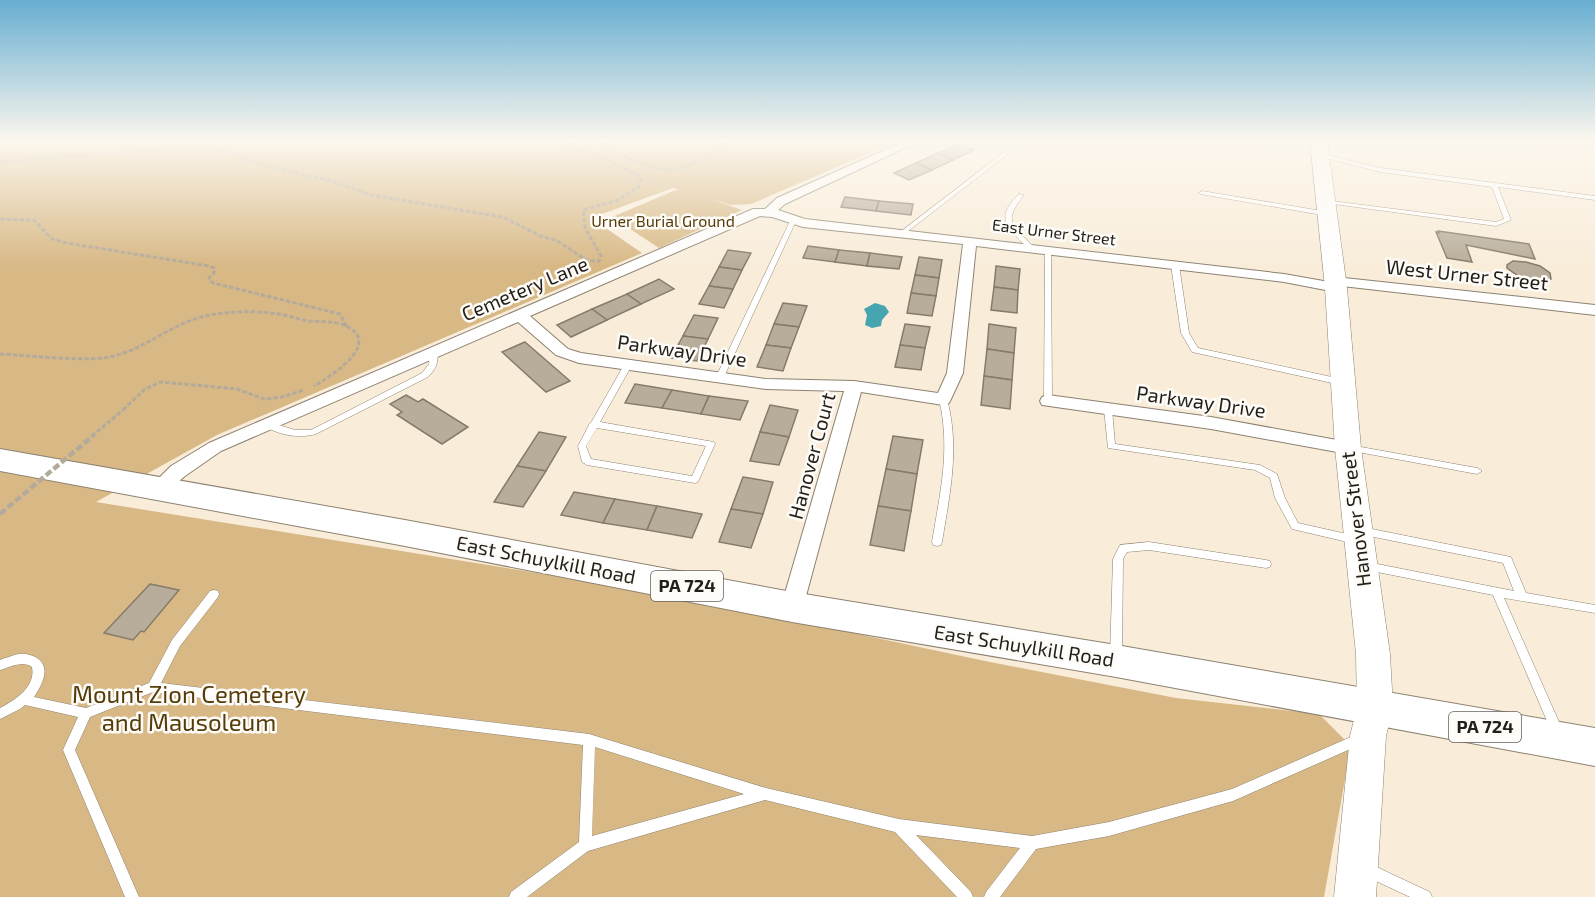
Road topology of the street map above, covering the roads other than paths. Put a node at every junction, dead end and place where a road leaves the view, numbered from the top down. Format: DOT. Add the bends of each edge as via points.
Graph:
graph roads {
  1 [pos="823,182"];
  2 [pos="969,182"];
  3 [pos="1324,182"];
  4 [pos="1470,182"];
  5 [pos="1494,185"];
  6 [pos="1202,193"];
  7 [pos="1021,195"];
  8 [pos="1595,198"];
  9 [pos="1327,207"];
  10 [pos="769,212"];
  11 [pos="793,221"];
  12 [pos="901,234"];
  13 [pos="970,241"];
  14 [pos="1030,247"];
  15 [pos="1048,249"];
  16 [pos="1174,265"];
  17 [pos="1336,285"];
  18 [pos="1595,310"];
  19 [pos="519,315"];
  20 [pos="433,351"];
  21 [pos="628,365"];
  22 [pos="720,377"];
  23 [pos="1343,382"];
  24 [pos="854,386"];
  25 [pos="943,399"];
  26 [pos="1048,401"];
  27 [pos="1108,409"];
  28 [pos="267,424"];
  29 [pos="593,424"];
  30 [pos="1348,448"];
  31 [pos="0,460"];
  32 [pos="1477,471"];
  33 [pos="156,490"];
  34 [pos="937,542"];
  35 [pos="1359,545"];
  36 [pos="1266,564"];
  37 [pos="1497,593"];
  38 [pos="214,594"];
  39 [pos="1522,597"];
  40 [pos="792,607"];
  41 [pos="1595,609"];
  42 [pos="1116,661"];
  43 [pos="0,664"];
  44 [pos="153,687"];
  45 [pos="24,700"];
  46 [pos="86,713"];
  47 [pos="0,714"];
  48 [pos="1372,722"];
  49 [pos="589,740"];
  50 [pos="1578,744"];
  51 [pos="766,794"];
  52 [pos="899,826"];
  53 [pos="1032,843"];
  54 [pos="585,845"];
  55 [pos="1357,881"];
  56 [pos="132,897"];
  57 [pos="516,897"];
  58 [pos="966,897"];
  59 [pos="991,897"];
  60 [pos="1425,897"];
  1 -- 10 [label="street, Cemetery Lane" via="781,201"];
  2 -- 12 [label="lane"];
  3 -- 9 [label="main road, Hanover Street"];
  4 -- 5 [label="lane"];
  5 -- 8 [label="lane"];
  5 -- 9 [label="lane" via="1508,220 1496,224"];
  6 -- 9 [label="lane"];
  7 -- 14 [label="lane" via="1007,214 1008,224"];
  9 -- 17 [label="main road, Hanover Street"];
  10 -- 11 [label="street, East Urner Street"];
  10 -- 19 [label="street, Cemetery Lane" via="750,214"];
  11 -- 12 [label="street, East Urner Street"];
  11 -- 22 [label="lane"];
  12 -- 13 [label="street, East Urner Street"];
  13 -- 14 [label="street, East Urner Street"];
  13 -- 25 [label="street" via="955,373"];
  14 -- 15 [label="street, East Urner Street"];
  15 -- 16 [label="street, East Urner Street"];
  15 -- 26 [label="lane"];
  16 -- 17 [label="street, East Urner Street"];
  16 -- 23 [label="lane" via="1185,333 1195,350"];
  17 -- 18 [label="street, West Urner Street"];
  17 -- 23 [label="main road, Hanover Street"];
  19 -- 20 [label="street, Cemetery Lane"];
  19 -- 21 [label="street, Parkway Drive" via="562,352"];
  20 -- 28 [label="street, Cemetery Lane"];
  20 -- 28 [label="lane" via="435,361 425,375 313,432 292,434"];
  21 -- 22 [label="street, Parkway Drive"];
  21 -- 29 [label="lane"];
  22 -- 24 [label="street, Parkway Drive" via="766,384"];
  23 -- 30 [label="main road, Hanover Street"];
  24 -- 25 [label="street, Hanover Court"];
  24 -- 40 [label="street, Hanover Court"];
  25 -- 34 [label="lane" via="949,418 950,458"];
  26 -- 27 [label="street, Parkway Drive"];
  27 -- 30 [label="street, Parkway Drive"];
  27 -- 35 [label="lane" via="1111,446 1257,467 1274,476 1295,526"];
  28 -- 33 [label="street, Cemetery Lane" via="204,453"];
  29 -- 29 [label="lane" via="582,446 587,462 695,480 711,444"];
  30 -- 32 [label="lane"];
  30 -- 35 [label="main road, Hanover Street"];
  31 -- 33 [label="main road, East Schuylkill Road / PA 724"];
  33 -- 40 [label="main road, East Schuylkill Road / PA 724"];
  35 -- 37 [label="lane"];
  35 -- 39 [label="lane" via="1507,560"];
  35 -- 48 [label="main road, Hanover Street" via="1372,654"];
  36 -- 42 [label="lane" via="1149,546 1124,548 1118,558"];
  37 -- 39 [label="lane"];
  37 -- 50 [label="lane"];
  38 -- 44 [label="lane" via="176,643"];
  39 -- 41 [label="lane"];
  40 -- 42 [label="main road, East Schuylkill Road / PA 724"];
  42 -- 48 [label="main road, East Schuylkill Road / PA 724"];
  43 -- 45 [label="lane" via="28,659 40,668 36,686"];
  44 -- 46 [label="lane"];
  44 -- 49 [label="lane"];
  45 -- 46 [label="lane"];
  45 -- 47 [label="lane"];
  46 -- 56 [label="lane" via="69,750"];
  48 -- 50 [label="main road, PA 724"];
  48 -- 53 [label="lane" via="1233,795 1108,829"];
  48 -- 55 [label="main road, Hanover Street"];
  49 -- 51 [label="lane"];
  49 -- 54 [label="lane"];
  51 -- 52 [label="lane"];
  51 -- 54 [label="lane"];
  52 -- 53 [label="lane"];
  52 -- 58 [label="lane"];
  53 -- 59 [label="lane"];
  54 -- 57 [label="lane"];
  55 -- 60 [label="lane"];
}
